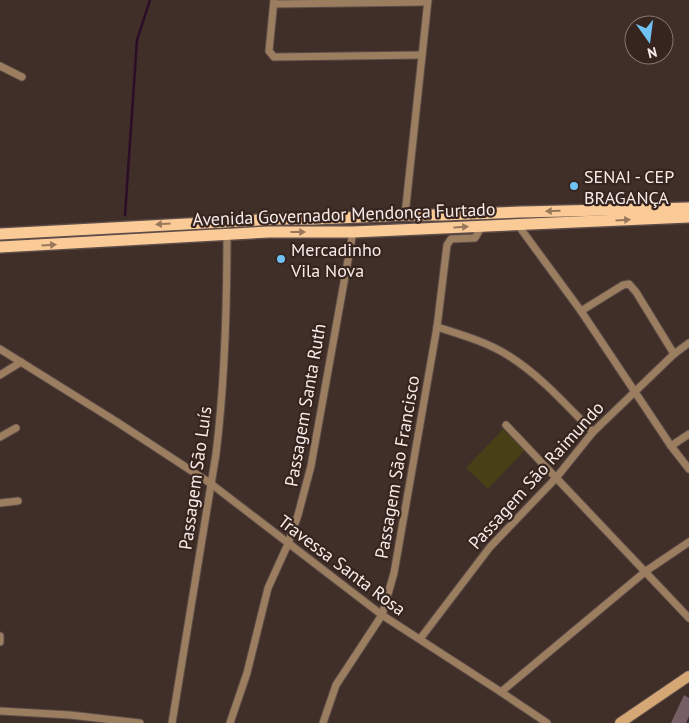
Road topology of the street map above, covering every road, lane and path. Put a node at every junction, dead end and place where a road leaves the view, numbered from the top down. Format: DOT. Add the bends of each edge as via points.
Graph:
graph roads {
  1 [pos="428,1"];
  2 [pos="274,2"];
  3 [pos="421,55"];
  4 [pos="0,66"];
  5 [pos="22,78"];
  6 [pos="689,208"];
  7 [pos="405,215"];
  8 [pos="689,217"];
  9 [pos="518,225"];
  10 [pos="482,226"];
  11 [pos="353,232"];
  12 [pos="0,234"];
  13 [pos="227,235"];
  14 [pos="0,248"];
  15 [pos="580,311"];
  16 [pos="437,327"];
  17 [pos="689,343"];
  18 [pos="0,349"];
  19 [pos="674,354"];
  20 [pos="21,362"];
  21 [pos="0,376"];
  22 [pos="635,392"];
  23 [pos="506,425"];
  24 [pos="16,428"];
  25 [pos="593,432"];
  26 [pos="689,434"];
  27 [pos="0,437"];
  28 [pos="671,446"];
  29 [pos="689,469"];
  30 [pos="556,478"];
  31 [pos="210,483"];
  32 [pos="18,501"];
  33 [pos="0,503"];
  34 [pos="689,542"];
  35 [pos="288,544"];
  36 [pos="646,571"];
  37 [pos="382,615"];
  38 [pos="689,618"];
  39 [pos="0,636"];
  40 [pos="420,639"];
  41 [pos="0,642"];
  42 [pos="689,676"];
  43 [pos="502,692"];
  44 [pos="0,711"];
  45 [pos="140,723"];
  46 [pos="172,723"];
  47 [pos="230,723"];
  48 [pos="323,723"];
  49 [pos="547,723"];
  50 [pos="620,723"];
  1 -- 2 [label="street"];
  1 -- 3 [label="street"];
  2 -- 3 [label="street" via="269,51 274,58"];
  3 -- 7 [label="street"];
  4 -- 5 [label="street"];
  6 -- 7 [label="main road, Avenida Governador Mendonça Furtado, one-way"];
  7 -- 12 [label="main road, Avenida Governador Mendonça Furtado, one-way" via="217,221"];
  9 -- 8 [label="main road, Avenida Governador Mendonça Furtado, one-way"];
  9 -- 10 [label="main road, Avenida Governador Mendonça Furtado"];
  9 -- 15 [label="street"];
  11 -- 10 [label="main road, Avenida Governador Mendonça Furtado, one-way"];
  10 -- 16 [label="street, Passagem São Francisco" via="475,238 454,238 449,242"];
  13 -- 11 [label="main road, Avenida Governador Mendonça Furtado, one-way"];
  11 -- 35 [label="street, Passagem Santa Ruth" via="311,466"];
  14 -- 13 [label="main road, Avenida Governador Mendonça Furtado, one-way"];
  13 -- 31 [label="street, Passagem São Luís" via="224,372"];
  15 -- 19 [label="street" via="629,284"];
  15 -- 22 [label="street"];
  16 -- 25 [label="street" via="479,340 511,357 537,377"];
  16 -- 37 [label="street, Passagem São Francisco" via="400,542"];
  17 -- 19 [label="street, Passagem São Raimundo"];
  18 -- 20 [label="street, Travessa Santa Rosa"];
  19 -- 22 [label="street, Passagem São Raimundo"];
  20 -- 21 [label="street"];
  20 -- 31 [label="street, Travessa Santa Rosa"];
  22 -- 25 [label="street, Passagem São Raimundo"];
  22 -- 28 [label="street"];
  23 -- 30 [label="street"];
  24 -- 27 [label="street"];
  25 -- 30 [label="street, Passagem São Raimundo"];
  26 -- 28 [label="street"];
  28 -- 29 [label="street"];
  30 -- 36 [label="street"];
  30 -- 40 [label="street, Passagem São Raimundo" via="490,547"];
  31 -- 35 [label="street, Travessa Santa Rosa"];
  31 -- 46 [label="street, Passagem São Luís"];
  32 -- 33 [label="street"];
  34 -- 36 [label="street"];
  35 -- 37 [label="street, Travessa Santa Rosa"];
  35 -- 47 [label="street, Passagem Santa Ruth" via="268,588 247,673"];
  36 -- 38 [label="street"];
  36 -- 43 [label="street"];
  37 -- 40 [label="street, Travessa Santa Rosa"];
  37 -- 48 [label="street, Passagem São Francisco" via="336,685"];
  39 -- 41 [label="street"];
  40 -- 43 [label="street, Travessa Santa Rosa"];
  42 -- 50 [label="street"];
  43 -- 49 [label="street, Travessa Santa Rosa"];
  44 -- 45 [label="street"];
}
